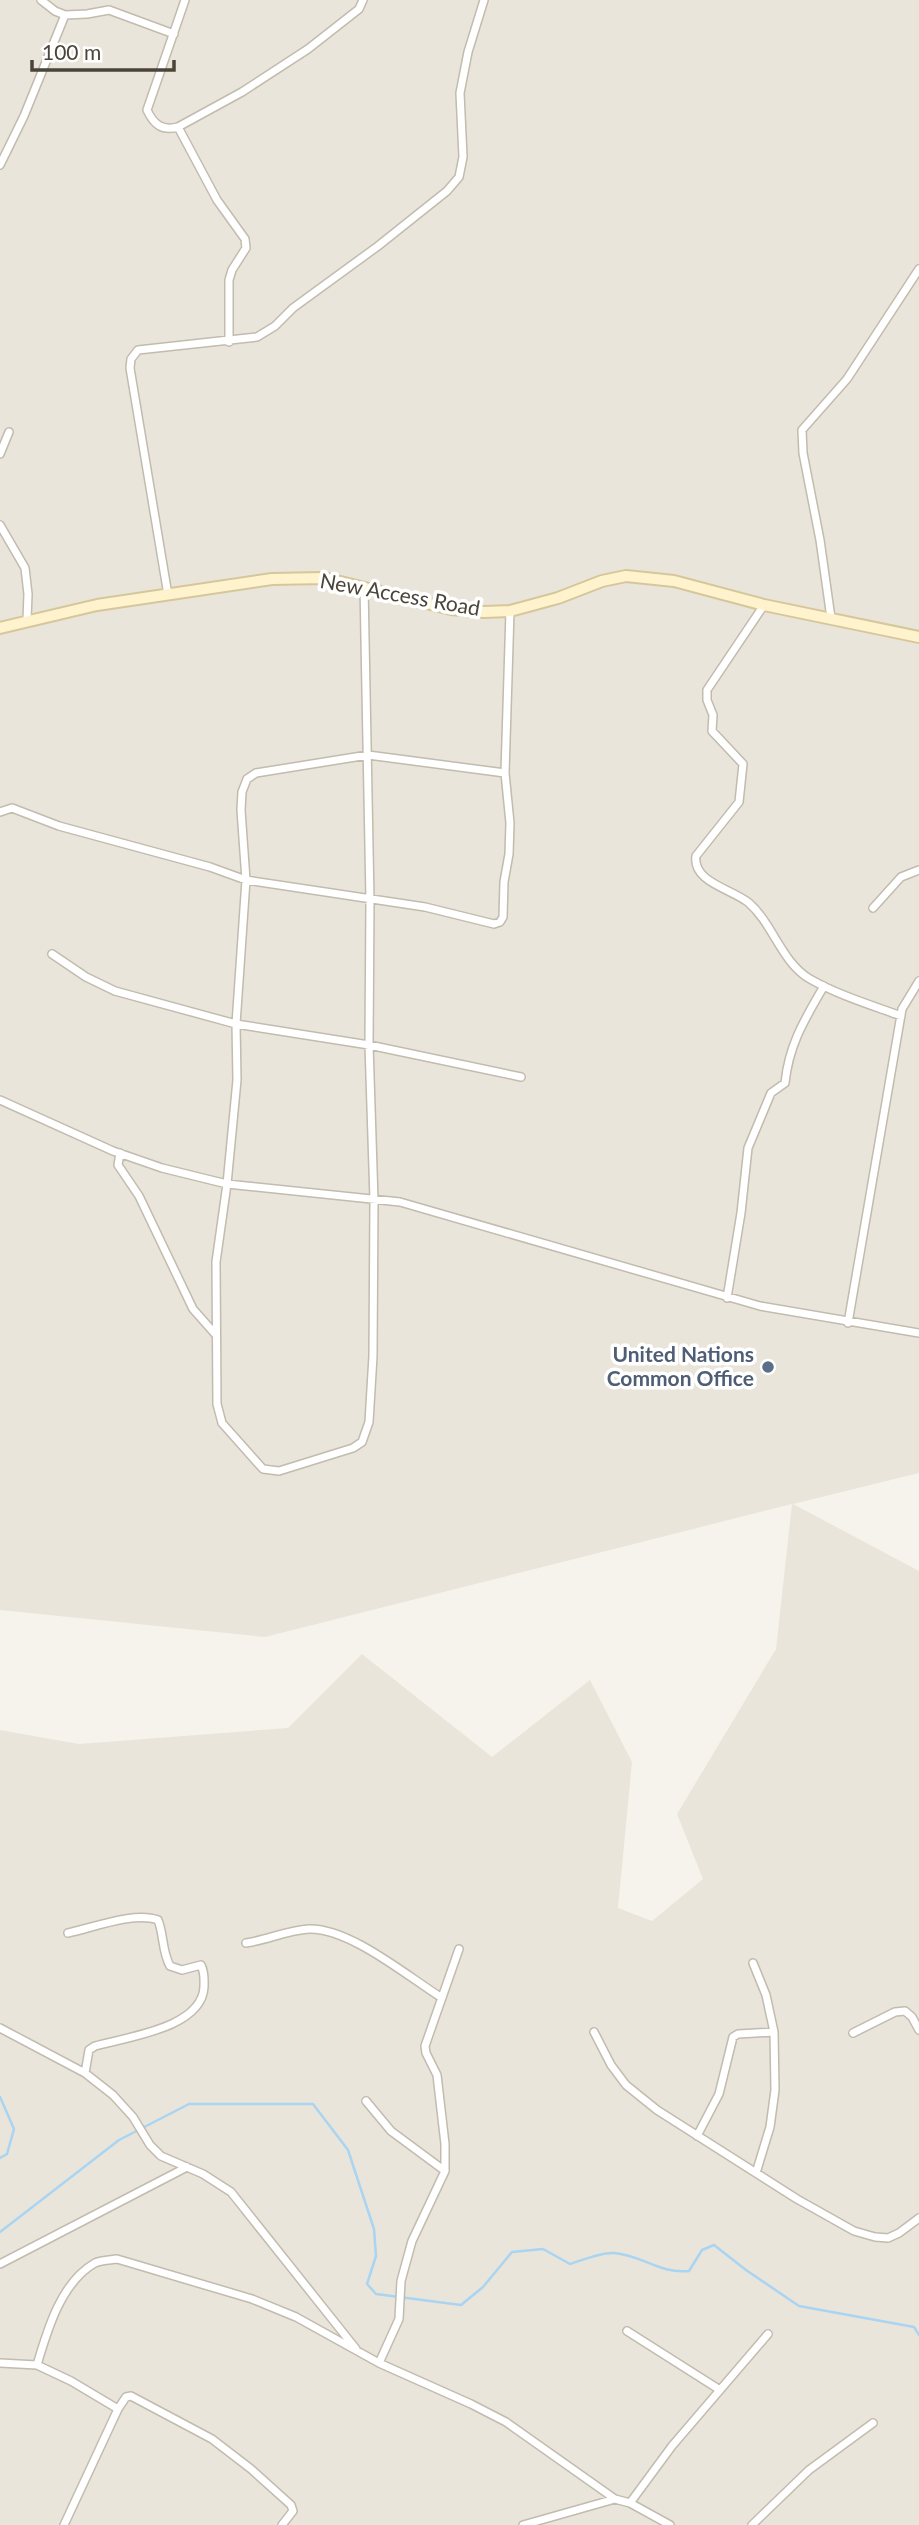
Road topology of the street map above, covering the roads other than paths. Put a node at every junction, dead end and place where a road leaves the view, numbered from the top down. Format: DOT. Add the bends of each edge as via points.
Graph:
graph roads {
  1 [pos="41,0"];
  2 [pos="185,0"];
  3 [pos="363,0"];
  4 [pos="484,0"];
  5 [pos="65,15"];
  6 [pos="174,34"];
  7 [pos="178,127"];
  8 [pos="0,165"];
  9 [pos="919,269"];
  10 [pos="229,342"];
  11 [pos="9,432"];
  12 [pos="0,454"];
  13 [pos="0,525"];
  14 [pos="364,586"];
  15 [pos="168,595"];
  16 [pos="764,605"];
  17 [pos="510,611"];
  18 [pos="831,618"];
  19 [pos="27,620"];
  20 [pos="0,628"];
  21 [pos="919,637"];
  22 [pos="368,755"];
  23 [pos="505,773"];
  24 [pos="0,812"];
  25 [pos="919,870"];
  26 [pos="246,880"];
  27 [pos="370,900"];
  28 [pos="873,908"];
  29 [pos="52,954"];
  30 [pos="919,981"];
  31 [pos="824,986"];
  32 [pos="901,1016"];
  33 [pos="236,1024"];
  34 [pos="369,1045"];
  35 [pos="521,1077"];
  36 [pos="0,1100"];
  37 [pos="120,1153"];
  38 [pos="227,1184"];
  39 [pos="374,1200"];
  40 [pos="727,1298"];
  41 [pos="848,1323"];
  42 [pos="919,1333"];
  43 [pos="216,1336"];
  44 [pos="68,1933"];
  45 [pos="246,1943"];
  46 [pos="459,1949"];
  47 [pos="753,1963"];
  48 [pos="442,1998"];
  49 [pos="0,2028"];
  50 [pos="919,2030"];
  51 [pos="594,2032"];
  52 [pos="774,2032"];
  53 [pos="853,2033"];
  54 [pos="85,2073"];
  55 [pos="366,2101"];
  56 [pos="697,2136"];
  57 [pos="187,2167"];
  58 [pos="445,2171"];
  59 [pos="756,2173"];
  60 [pos="919,2218"];
  61 [pos="0,2264"];
  62 [pos="627,2331"];
  63 [pos="768,2334"];
  64 [pos="358,2352"];
  65 [pos="0,2363"];
  66 [pos="379,2363"];
  67 [pos="37,2365"];
  68 [pos="720,2390"];
  69 [pos="118,2409"];
  70 [pos="873,2423"];
  71 [pos="615,2499"];
  72 [pos="631,2503"];
  73 [pos="64,2525"];
  74 [pos="282,2525"];
  75 [pos="523,2525"];
  76 [pos="670,2525"];
  77 [pos="752,2525"];
  1 -- 5 [label="street"];
  2 -- 6 [label="street"];
  3 -- 7 [label="street" via="359,9 308,49"];
  4 -- 10 [label="street" via="460,93 463,157 459,177 275,326 257,337"];
  5 -- 6 [label="street" via="109,10"];
  5 -- 8 [label="street"];
  6 -- 7 [label="street" via="147,110 159,127"];
  7 -- 10 [label="street" via="217,200 245,239 246,248 229,280"];
  9 -- 18 [label="street" via="847,379 802,430"];
  10 -- 15 [label="street" via="138,351 131,359"];
  11 -- 12 [label="street"];
  13 -- 19 [label="street" via="25,568"];
  14 -- 15 [label="main road, New Access Road" via="324,578 272,579"];
  14 -- 17 [label="main road, New Access Road" via="451,608"];
  14 -- 22 [label="street"];
  15 -- 19 [label="main road, New Access Road"];
  16 -- 17 [label="main road, New Access Road" via="674,581 626,576"];
  16 -- 18 [label="main road, New Access Road"];
  16 -- 31 [label="street" via="707,690 712,730 743,764 739,802 696,856 695,864 707,878 748,902 798,970"];
  17 -- 23 [label="street"];
  18 -- 21 [label="main road, New Access Road"];
  19 -- 20 [label="main road, New Access Road"];
  22 -- 23 [label="street"];
  22 -- 26 [label="street" via="256,773 247,779 241,810"];
  22 -- 27 [label="street"];
  23 -- 27 [label="street" via="509,853 500,922"];
  24 -- 26 [label="street" via="12,808"];
  25 -- 28 [label="street" via="901,877"];
  26 -- 27 [label="street"];
  26 -- 33 [label="street"];
  27 -- 34 [label="street"];
  29 -- 33 [label="street" via="115,991"];
  30 -- 32 [label="street"];
  31 -- 32 [label="street"];
  31 -- 40 [label="street" via="799,1029 787,1060 785,1083 771,1093 748,1148"];
  32 -- 41 [label="street"];
  33 -- 34 [label="street"];
  33 -- 38 [label="street" via="237,1080"];
  34 -- 35 [label="street"];
  34 -- 39 [label="street"];
  36 -- 37 [label="street"];
  37 -- 38 [label="street"];
  37 -- 43 [label="street" via="118,1165 139,1196 193,1309"];
  38 -- 39 [label="street"];
  38 -- 43 [label="street" via="216,1262"];
  39 -- 40 [label="street" via="428,1209"];
  39 -- 43 [label="street" via="373,1356 369,1422 362,1442 279,1471 263,1469 222,1423 217,1404"];
  40 -- 41 [label="street"];
  41 -- 42 [label="street"];
  44 -- 54 [label="street" via="149,1917 158,1920 170,1966 182,1970 201,1965 204,1969 204,1992 191,2014 159,2029 95,2046 89,2050"];
  45 -- 48 [label="street" via="306,1929 328,1930 365,1947"];
  46 -- 48 [label="street"];
  47 -- 52 [label="street"];
  48 -- 58 [label="street" via="425,2046 437,2075"];
  49 -- 54 [label="street"];
  50 -- 53 [label="street" via="905,2011"];
  51 -- 56 [label="street" via="626,2085"];
  52 -- 56 [label="street" via="733,2037 719,2094"];
  52 -- 59 [label="street" via="774,2112"];
  54 -- 57 [label="street" via="133,2117 150,2146"];
  55 -- 58 [label="street" via="390,2131"];
  56 -- 59 [label="street"];
  57 -- 61 [label="street"];
  57 -- 64 [label="street" via="231,2192"];
  58 -- 66 [label="street" via="412,2241 401,2281 399,2319"];
  59 -- 60 [label="street" via="854,2231 875,2237 900,2233"];
  62 -- 68 [label="street"];
  63 -- 68 [label="street"];
  64 -- 66 [label="street"];
  64 -- 67 [label="street" via="296,2317 252,2299 117,2259 97,2262 74,2282 47,2332"];
  65 -- 67 [label="street"];
  66 -- 71 [label="street" via="506,2422"];
  67 -- 69 [label="street"];
  68 -- 72 [label="street"];
  69 -- 73 [label="street"];
  69 -- 74 [label="street" via="125,2397 131,2396 222,2446 291,2505 293,2511"];
  70 -- 77 [label="street" via="809,2470"];
  71 -- 72 [label="street"];
  71 -- 75 [label="street"];
  72 -- 76 [label="street"];
}
